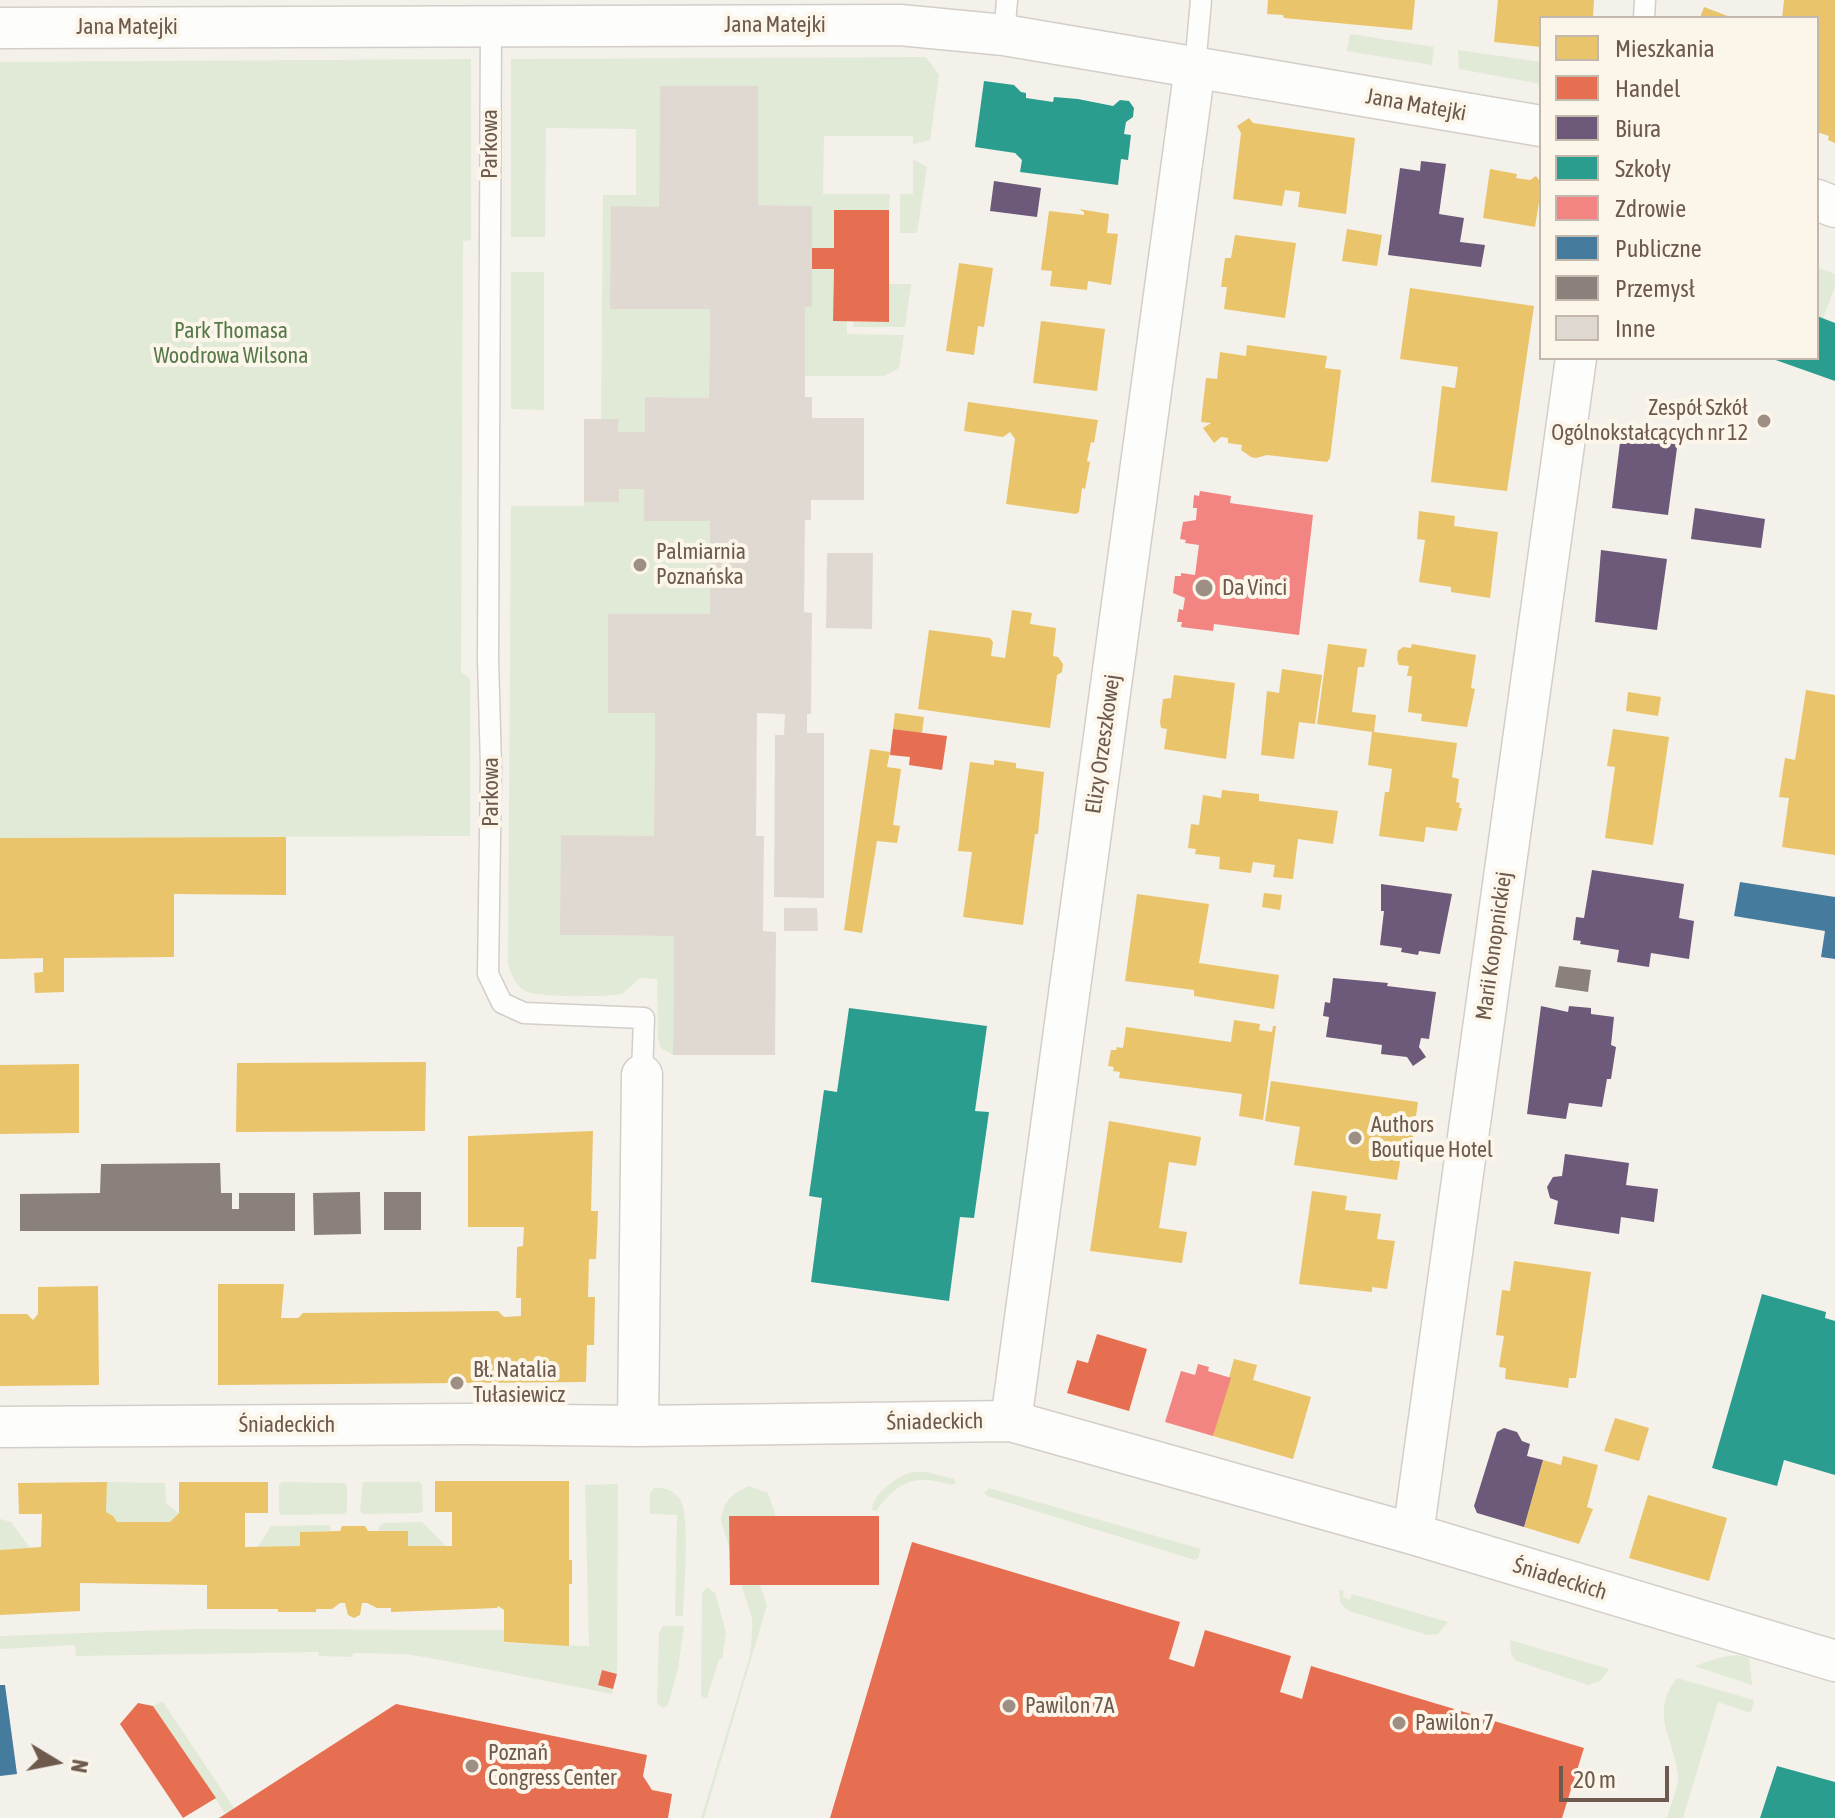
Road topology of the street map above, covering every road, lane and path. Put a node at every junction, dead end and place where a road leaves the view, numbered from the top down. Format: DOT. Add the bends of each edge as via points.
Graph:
graph roads {
  1 [pos="1201,0"];
  2 [pos="630,13"];
  3 [pos="1006,17"];
  4 [pos="491,26"];
  5 [pos="0,28"];
  6 [pos="1195,67"];
  7 [pos="1539,126"];
  8 [pos="1576,360"];
  9 [pos="642,1075"];
  10 [pos="1011,1421"];
  11 [pos="638,1426"];
  12 [pos="0,1427"];
  13 [pos="1413,1534"];
  14 [pos="1835,1661"];
  1 -- 6 [label="lane"];
  2 -- 3 [label="street, Jana Matejki" via="900,25"];
  2 -- 4 [label="street, Jana Matejki"];
  3 -- 6 [label="street, Jana Matejki"];
  4 -- 5 [label="street, Jana Matejki"];
  4 -- 9 [label="lane, Parkowa" via="488,974 502,1003 524,1013 644,1018"];
  6 -- 7 [label="street, Jana Matejki"];
  6 -- 10 [label="street, Elizy Orzeszkowej"];
  8 -- 13 [label="street, Marii Konopnickiej"];
  9 -- 11 [label="street, Parkowa"];
  10 -- 11 [label="street, Śniadeckich"];
  10 -- 13 [label="street, Śniadeckich"];
  11 -- 12 [label="street, Śniadeckich"];
  13 -- 14 [label="street, Śniadeckich"];
}
